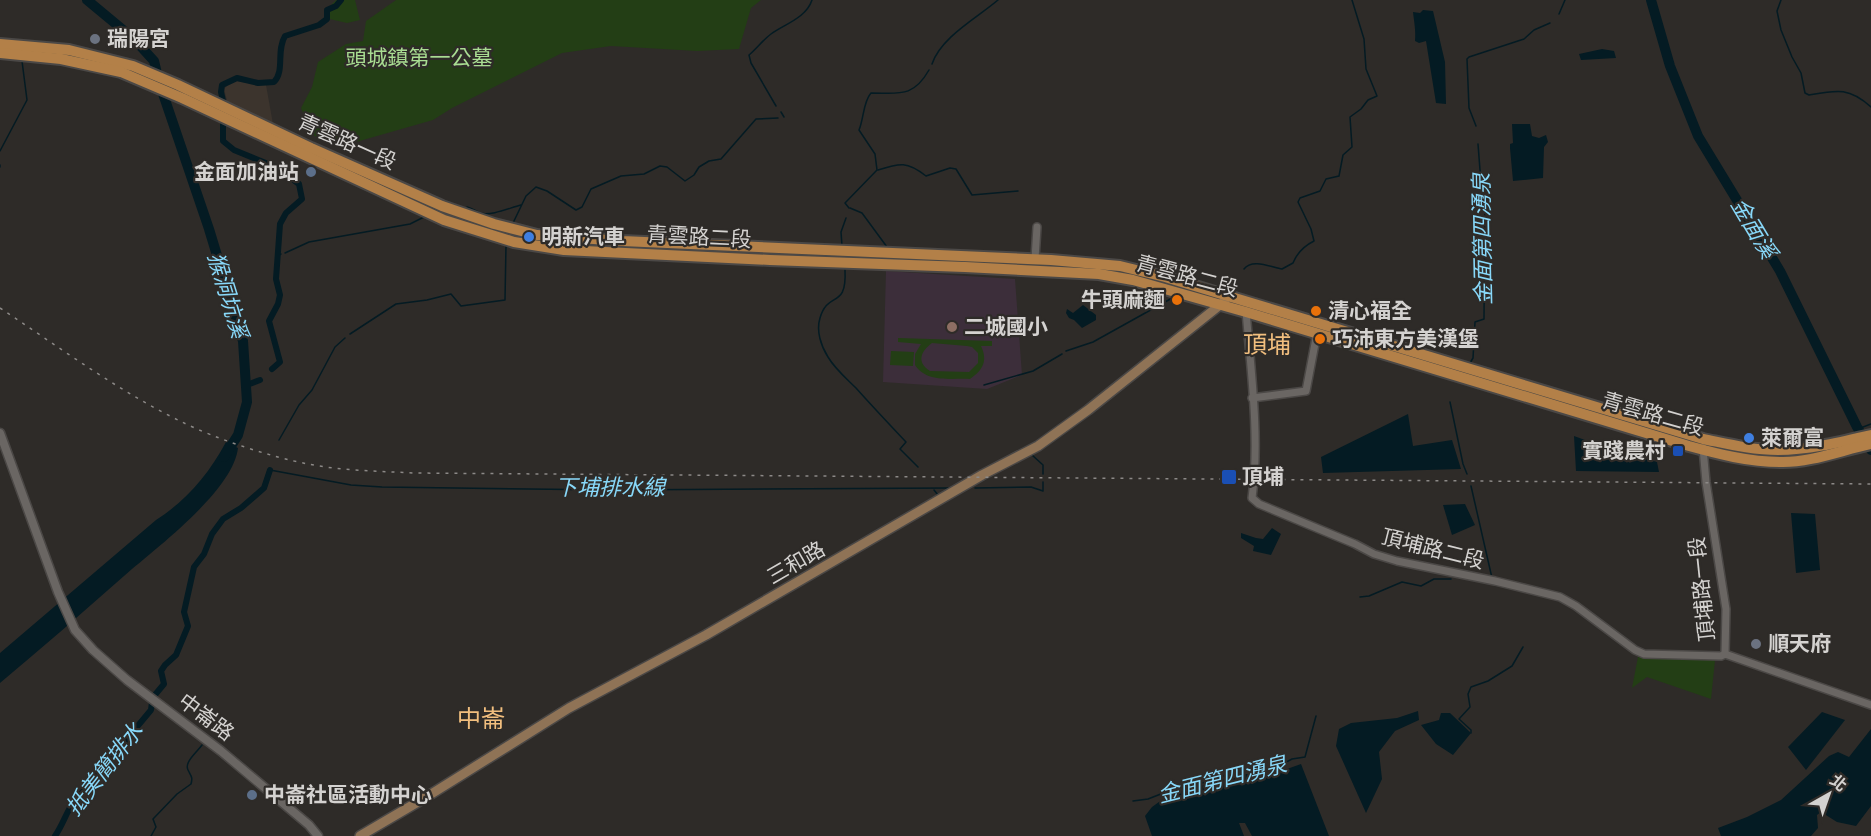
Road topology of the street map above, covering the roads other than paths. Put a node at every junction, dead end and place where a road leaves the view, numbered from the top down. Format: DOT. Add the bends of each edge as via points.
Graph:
graph roads {
  1 [pos="0,44"];
  2 [pos="0,53"];
  3 [pos="494,224"];
  4 [pos="1037,226"];
  5 [pos="490,235"];
  6 [pos="1035,259"];
  7 [pos="965,265"];
  8 [pos="1232,296"];
  9 [pos="1244,300"];
  10 [pos="1220,305"];
  11 [pos="1246,312"];
  12 [pos="1317,333"];
  13 [pos="1252,398"];
  14 [pos="0,433"];
  15 [pos="1871,435"];
  16 [pos="1703,444"];
  17 [pos="1850,444"];
  18 [pos="1871,444"];
  19 [pos="1725,654"];
  20 [pos="1871,705"];
  21 [pos="318,836"];
  22 [pos="360,836"];
  1 -- 3 [label="main road, 青雲路一段" via="69,50 133,66 442,206"];
  2 -- 5 [label="main road, 青雲路一段" via="100,66 138,79 439,218"];
  3 -- 7 [label="main road, 青雲路二段" via="560,238"];
  4 -- 6 [label="street"];
  5 -- 7 [label="main road, 青雲路二段" via="575,251"];
  6 -- 7 [label="main road, 青雲路二段"];
  6 -- 8 [label="main road, 青雲路二段" via="1120,266"];
  7 -- 10 [label="main road, 青雲路二段" via="1099,274"];
  8 -- 9 [label="main road, 青雲路二段"];
  8 -- 10 [label="main road, 三和路"];
  9 -- 11 [label="street, 頂埔路二段"];
  9 -- 16 [label="main road, 青雲路二段"];
  10 -- 11 [label="main road, 青雲路二段"];
  10 -- 22 [label="main road, 三和路" via="1038,446 706,636 569,708"];
  11 -- 12 [label="main road, 青雲路二段"];
  11 -- 13 [label="street, 頂埔路二段"];
  12 -- 13 [label="street" via="1306,391"];
  12 -- 16 [label="main road, 青雲路二段"];
  13 -- 19 [label="street, 頂埔路二段" via="1252,498 1259,504 1374,554 1560,597 1644,654"];
  14 -- 21 [label="street, 中崙路" via="72,626 121,676 230,758"];
  15 -- 17 [label="main road"];
  16 -- 17 [label="main road, 青雲路二段" via="1795,450"];
  16 -- 19 [label="street, 頂埔路一段" via="1725,609"];
  17 -- 18 [label="main road"];
  19 -- 20 [label="street, 頂埔路一段"];
}
